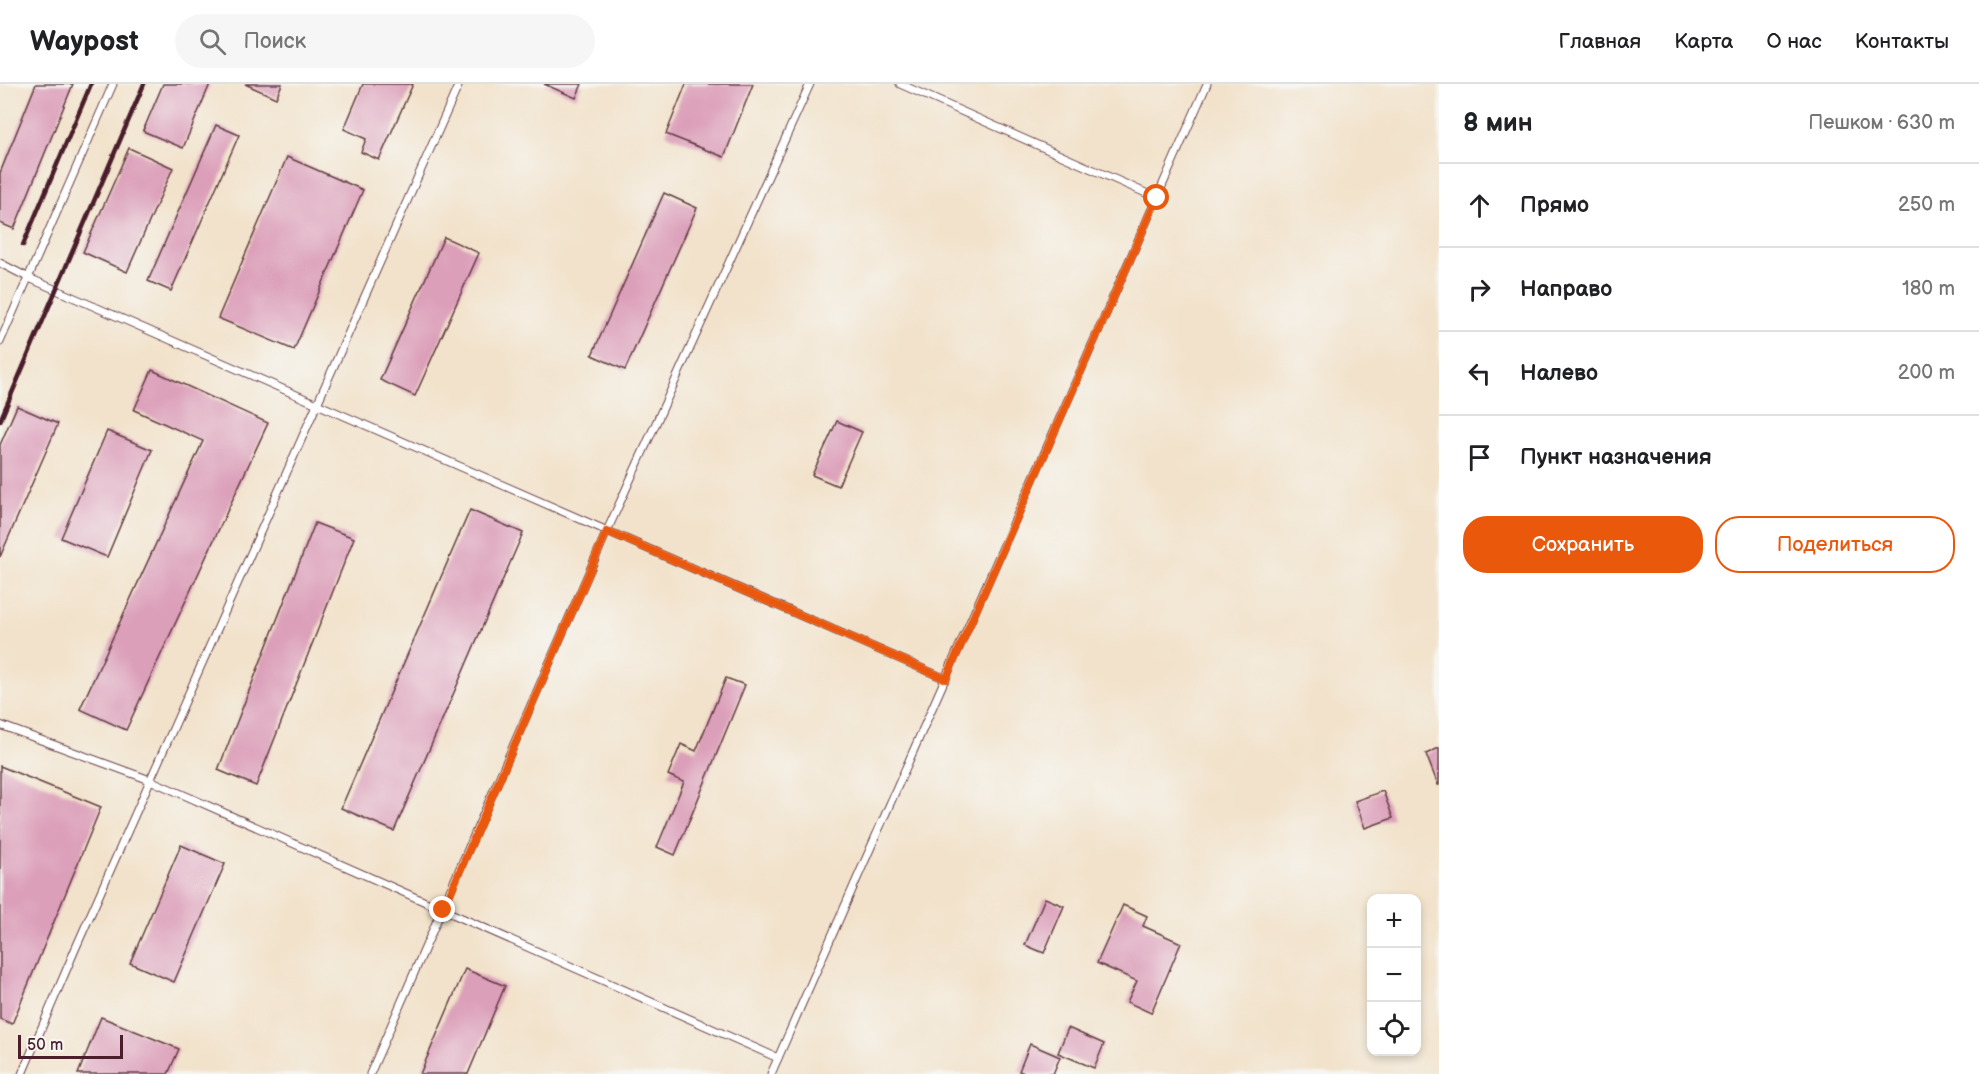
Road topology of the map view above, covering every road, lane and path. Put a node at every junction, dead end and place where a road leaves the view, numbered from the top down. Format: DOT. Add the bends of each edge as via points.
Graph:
graph roads {
  1 [pos="113,84"];
  2 [pos="459,84"];
  3 [pos="810,84"];
  4 [pos="900,84"];
  5 [pos="1207,84"];
  6 [pos="1157,198"];
  7 [pos="0,263"];
  8 [pos="29,278"];
  9 [pos="0,342"];
  10 [pos="317,404"];
  11 [pos="607,531"];
  12 [pos="946,679"];
  13 [pos="0,725"];
  14 [pos="150,780"];
  15 [pos="443,910"];
  16 [pos="778,1058"];
  17 [pos="22,1074"];
  18 [pos="370,1074"];
  19 [pos="771,1074"];
  1 -- 8 [label="lane"];
  2 -- 10 [label="lane"];
  3 -- 11 [label="lane"];
  4 -- 6 [label="lane"];
  5 -- 6 [label="lane"];
  6 -- 12 [label="lane"];
  7 -- 8 [label="lane"];
  8 -- 9 [label="lane"];
  8 -- 10 [label="lane"];
  10 -- 11 [label="lane"];
  10 -- 14 [label="lane"];
  11 -- 12 [label="lane"];
  11 -- 15 [label="lane"];
  12 -- 16 [label="lane"];
  13 -- 14 [label="lane"];
  14 -- 15 [label="lane"];
  14 -- 17 [label="lane"];
  15 -- 16 [label="lane"];
  15 -- 18 [label="lane"];
  16 -- 19 [label="lane"];
}
